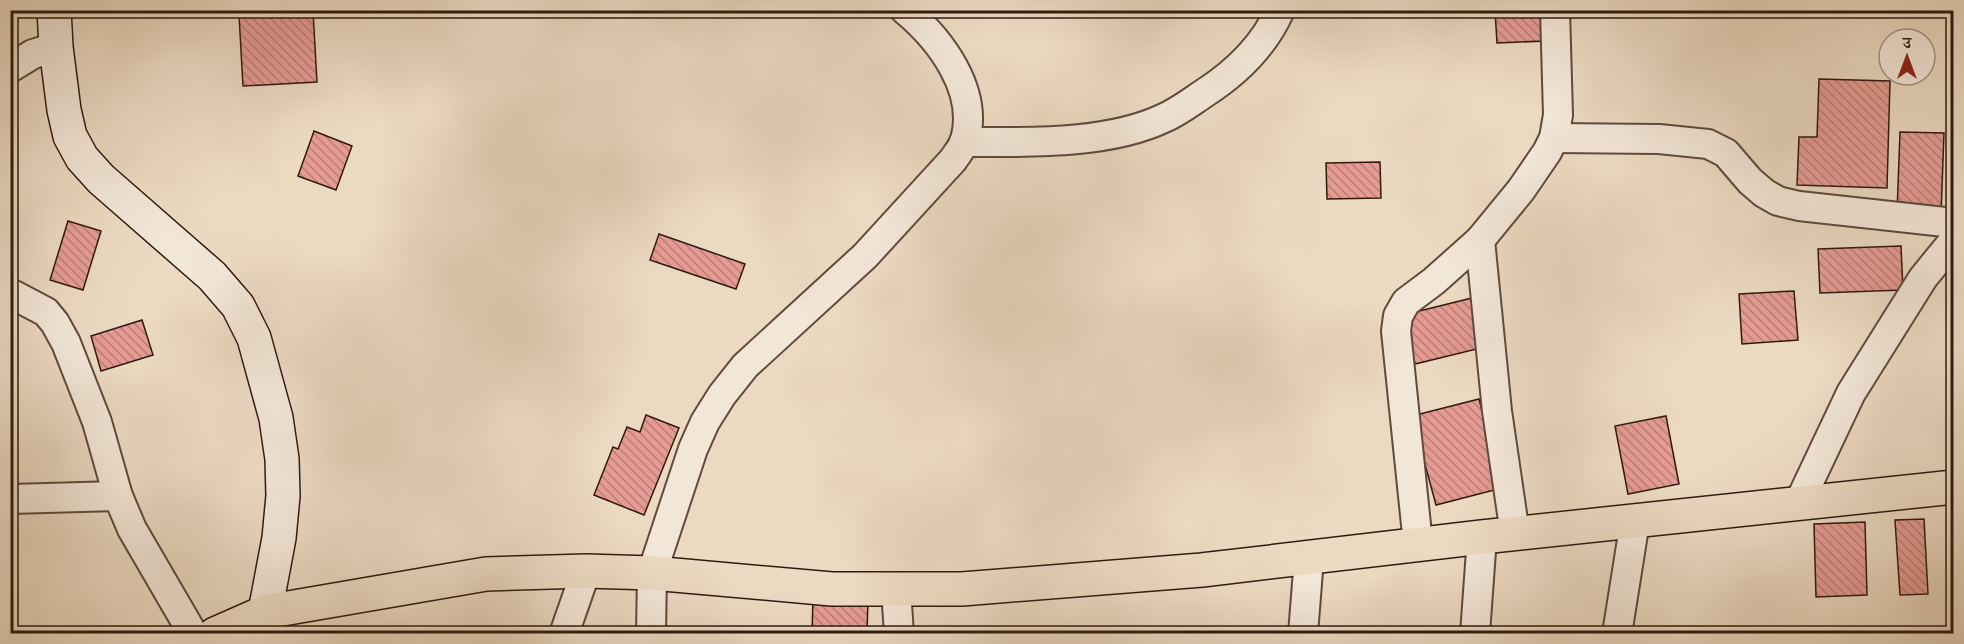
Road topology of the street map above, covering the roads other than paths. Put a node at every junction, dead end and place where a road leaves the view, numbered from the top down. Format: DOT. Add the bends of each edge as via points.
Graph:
graph roads {
  1 [pos="54,10"];
  2 [pos="1280,10"];
  3 [pos="1556,10"];
  4 [pos="914,18"];
  5 [pos="56,47"];
  6 [pos="10,68"];
  7 [pos="1554,138"];
  8 [pos="964,142"];
  9 [pos="1953,222"];
  10 [pos="1480,240"];
  11 [pos="1953,240"];
  12 [pos="10,293"];
  13 [pos="1953,488"];
  14 [pos="118,496"];
  15 [pos="10,499"];
  16 [pos="1798,505"];
  17 [pos="1635,521"];
  18 [pos="1515,534"];
  19 [pos="1482,537"];
  20 [pos="1418,544"];
  21 [pos="1309,558"];
  22 [pos="575,570"];
  23 [pos="651,573"];
  24 [pos="896,589"];
  25 [pos="265,612"];
  26 [pos="193,633"];
  27 [pos="215,633"];
  28 [pos="564,633"];
  29 [pos="651,633"];
  30 [pos="899,633"];
  31 [pos="1303,633"];
  32 [pos="1475,633"];
  33 [pos="1617,633"];
  1 -- 5 [label="main road"];
  2 -- 8 [label="street" via="1259,47 1223,81 1165,118 1086,138"];
  3 -- 7 [label="street" via="1558,115"];
  4 -- 8 [label="street" via="946,56 961,83 968,122"];
  5 -- 6 [label="street" via="33,54"];
  5 -- 25 [label="main road" via="64,111 70,136 82,158 212,276 238,306 254,338 276,418 282,459 279,538"];
  7 -- 9 [label="street" via="1659,139 1708,144 1726,153 1750,182 1778,201"];
  7 -- 10 [label="street" via="1521,190"];
  8 -- 23 [label="street" via="953,160 865,256 745,366 722,396 693,449"];
  10 -- 18 [label="street" via="1497,411"];
  10 -- 20 [label="street" via="1406,302 1398,316 1396,331"];
  11 -- 16 [label="street" via="1923,278 1856,384"];
  12 -- 14 [label="street" via="46,312 56,323 97,422"];
  13 -- 16 [label="main road"];
  14 -- 15 [label="street"];
  14 -- 26 [label="street" via="132,529"];
  16 -- 17 [label="main road"];
  17 -- 18 [label="main road"];
  17 -- 33 [label="street"];
  18 -- 19 [label="main road"];
  19 -- 20 [label="main road"];
  19 -- 32 [label="street"];
  20 -- 21 [label="main road"];
  21 -- 24 [label="main road" via="962,589"];
  21 -- 31 [label="street"];
  22 -- 23 [label="main road"];
  22 -- 25 [label="main road" via="486,574"];
  22 -- 28 [label="street"];
  23 -- 24 [label="main road" via="832,589"];
  23 -- 29 [label="street"];
  24 -- 30 [label="street"];
  25 -- 27 [label="main road"];
}
